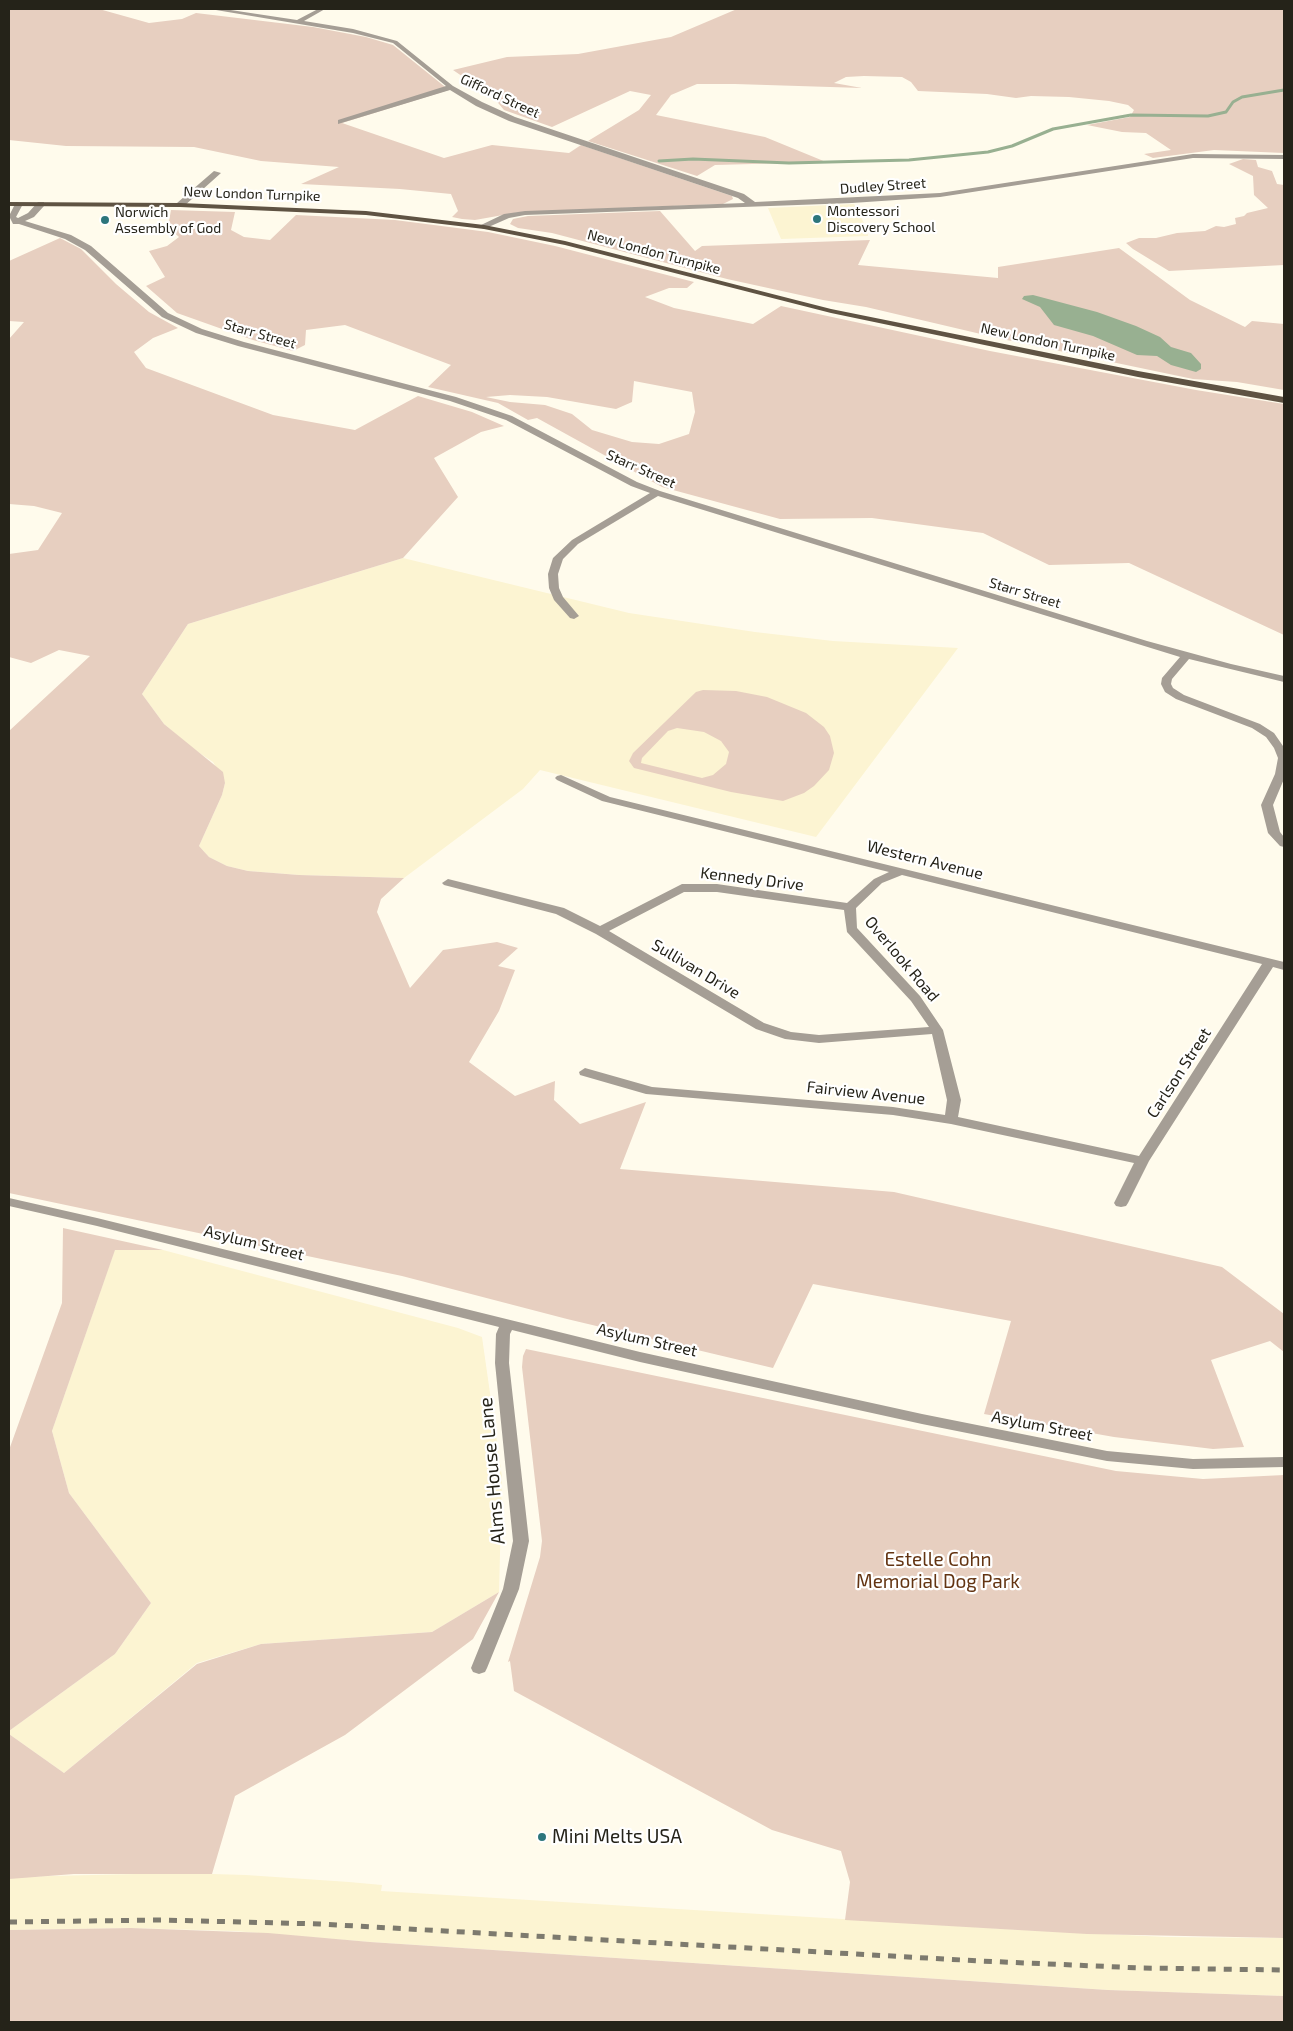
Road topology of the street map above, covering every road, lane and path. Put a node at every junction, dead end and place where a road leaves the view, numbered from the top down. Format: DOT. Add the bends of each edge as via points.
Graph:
graph roads {
  1 [pos="213,9"];
  2 [pos="322,9"];
  3 [pos="298,22"];
  4 [pos="451,87"];
  5 [pos="341,122"];
  6 [pos="1284,157"];
  7 [pos="217,173"];
  8 [pos="9,204"];
  9 [pos="19,204"];
  10 [pos="41,204"];
  11 [pos="752,204"];
  12 [pos="180,205"];
  13 [pos="18,221"];
  14 [pos="9,225"];
  15 [pos="484,226"];
  16 [pos="1284,400"];
  17 [pos="657,493"];
  18 [pos="574,616"];
  19 [pos="1187,655"];
  20 [pos="1284,679"];
  21 [pos="561,778"];
  22 [pos="1284,844"];
  23 [pos="902,871"];
  24 [pos="448,883"];
  25 [pos="850,907"];
  26 [pos="600,930"];
  27 [pos="1269,963"];
  28 [pos="1284,966"];
  29 [pos="937,1030"];
  30 [pos="586,1072"];
  31 [pos="950,1120"];
  32 [pos="1142,1161"];
  33 [pos="9,1202"];
  34 [pos="1121,1203"];
  35 [pos="508,1324"];
  36 [pos="1284,1462"];
  37 [pos="479,1668"];
  1 -- 3 [label="street, Gifford Street"];
  2 -- 3 [label="street"];
  3 -- 4 [label="street, Gifford Street" via="395,42"];
  4 -- 5 [label="street"];
  4 -- 11 [label="street, Gifford Street" via="512,119 741,196"];
  6 -- 11 [label="street, Dudley Street" via="1193,156 940,195"];
  7 -- 12 [label="street"];
  8 -- 9 [label="main road, New London Turnpike"];
  9 -- 10 [label="main road, New London Turnpike"];
  9 -- 13 [label="street" via="12,217"];
  10 -- 12 [label="main road, New London Turnpike"];
  10 -- 13 [label="street" via="33,214"];
  11 -- 15 [label="street, Dudley Street" via="525,214 507,216"];
  12 -- 15 [label="main road, New London Turnpike" via="366,213"];
  13 -- 14 [label="street"];
  13 -- 17 [label="street, Starr Street" via="84,245 165,315 199,330 453,399 509,418"];
  15 -- 16 [label="main road, New London Turnpike" via="565,243 831,311 1138,374"];
  17 -- 18 [label="street" via="575,542 558,558 553,574 554,588 558,598"];
  17 -- 19 [label="street, Starr Street"];
  19 -- 20 [label="street, Starr Street"];
  19 -- 22 [label="street" via="1167,678 1169,690 1256,726 1270,735 1279,748 1281,774 1267,805 1274,833"];
  21 -- 23 [label="street, Western Avenue" via="606,799"];
  23 -- 25 [label="street, Overlook Road" via="878,881"];
  23 -- 27 [label="street, Western Avenue"];
  24 -- 26 [label="street, Sullivan Drive" via="560,911"];
  25 -- 26 [label="street, Kennedy Drive" via="717,888 682,888"];
  25 -- 29 [label="street, Overlook Road" via="852,929 916,999"];
  26 -- 29 [label="street, Sullivan Drive" via="760,1026 789,1036 819,1039"];
  27 -- 28 [label="street, Western Avenue"];
  27 -- 32 [label="street, Carlson Street"];
  29 -- 31 [label="street, Overlook Road" via="954,1100"];
  30 -- 31 [label="street, Fairview Avenue" via="652,1091 893,1111"];
  31 -- 32 [label="street, Fairview Avenue"];
  32 -- 34 [label="street, Carlson Street"];
  33 -- 35 [label="street, Asylum Street"];
  35 -- 36 [label="street, Asylum Street" via="922,1419 1107,1456 1193,1464"];
  35 -- 37 [label="street, Alms House Lane" via="503,1334 502,1363 521,1541 511,1589"];
}
